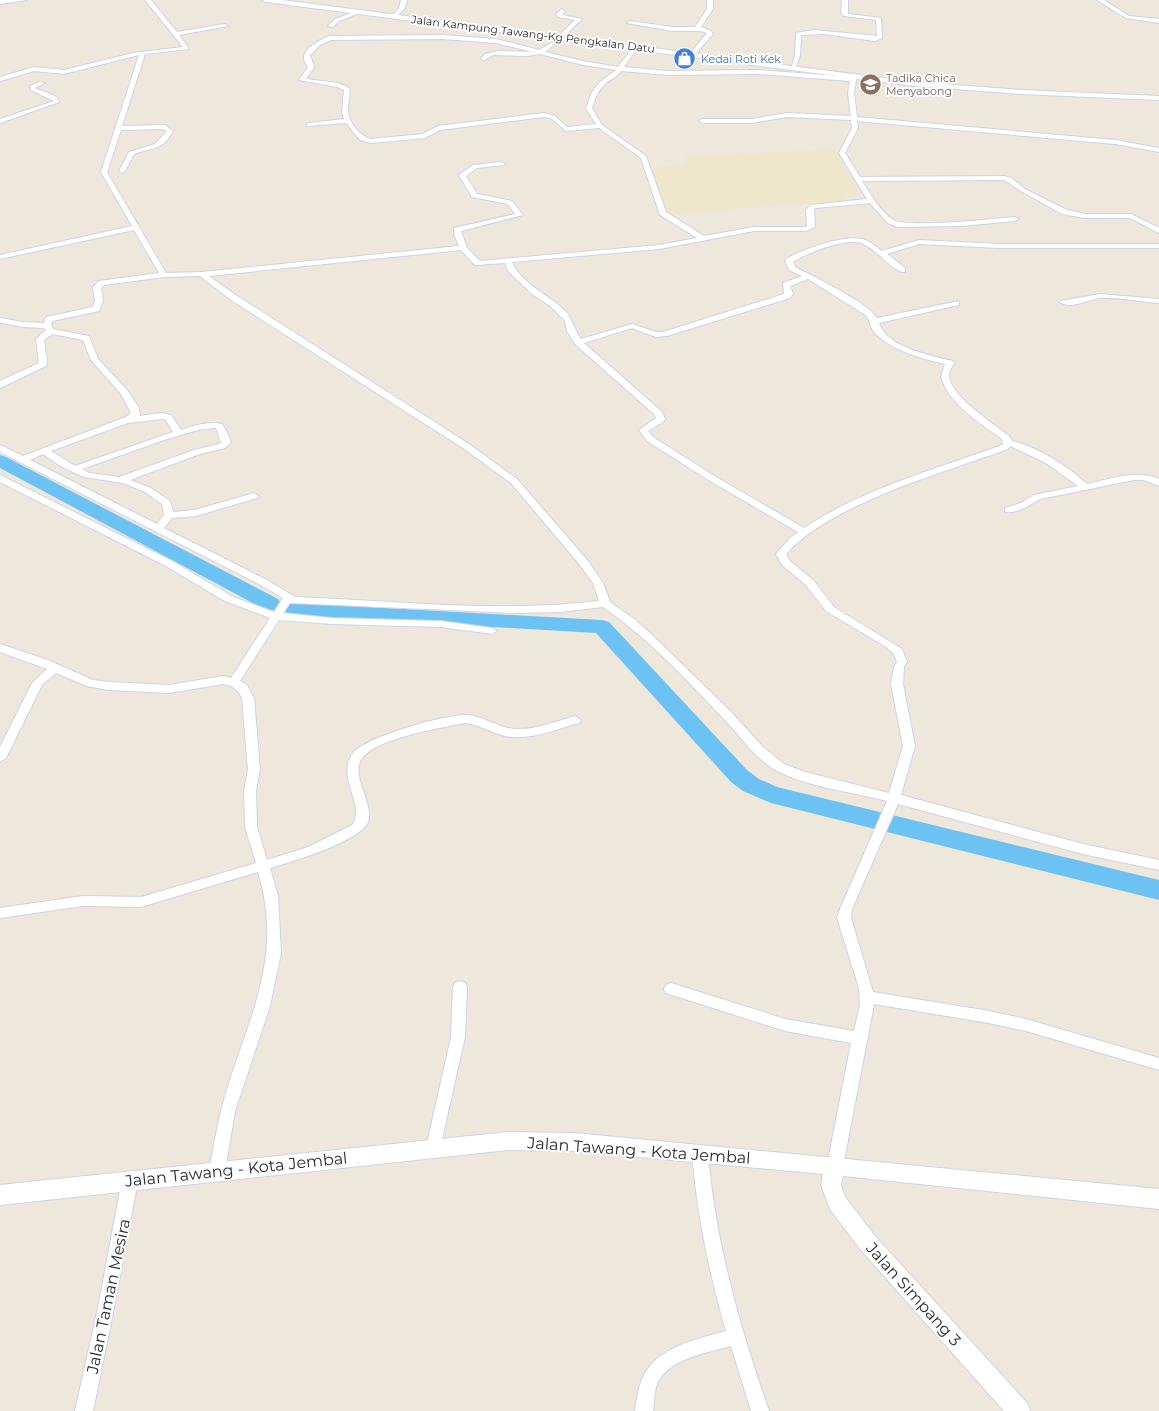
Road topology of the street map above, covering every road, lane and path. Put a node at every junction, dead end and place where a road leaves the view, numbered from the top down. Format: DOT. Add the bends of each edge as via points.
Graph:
graph roads {
  1 [pos="24,0"];
  2 [pos="148,0"];
  3 [pos="266,0"];
  4 [pos="404,0"];
  5 [pos="710,0"];
  6 [pos="845,0"];
  7 [pos="1100,0"];
  8 [pos="0,2"];
  9 [pos="562,11"];
  10 [pos="359,12"];
  11 [pos="394,16"];
  12 [pos="1159,21"];
  13 [pos="630,23"];
  14 [pos="225,26"];
  15 [pos="331,26"];
  16 [pos="697,29"];
  17 [pos="175,34"];
  18 [pos="558,38"];
  19 [pos="635,47"];
  20 [pos="540,52"];
  21 [pos="143,53"];
  22 [pos="692,54"];
  23 [pos="483,58"];
  24 [pos="793,68"];
  25 [pos="620,69"];
  26 [pos="853,77"];
  27 [pos="0,79"];
  28 [pos="42,83"];
  29 [pos="1159,98"];
  30 [pos="855,119"];
  31 [pos="348,121"];
  32 [pos="702,121"];
  33 [pos="0,122"];
  34 [pos="309,125"];
  35 [pos="600,126"];
  36 [pos="118,128"];
  37 [pos="1159,150"];
  38 [pos="502,164"];
  39 [pos="122,171"];
  40 [pos="858,179"];
  41 [pos="871,201"];
  42 [pos="1015,219"];
  43 [pos="135,228"];
  44 [pos="1158,229"];
  45 [pos="702,238"];
  46 [pos="1159,246"];
  47 [pos="463,248"];
  48 [pos="880,254"];
  49 [pos="0,257"];
  50 [pos="508,261"];
  51 [pos="902,270"];
  52 [pos="202,274"];
  53 [pos="164,275"];
  54 [pos="809,276"];
  55 [pos="1159,301"];
  56 [pos="1063,302"];
  57 [pos="956,304"];
  58 [pos="0,320"];
  59 [pos="875,321"];
  60 [pos="48,328"];
  61 [pos="578,342"];
  62 [pos="0,385"];
  63 [pos="124,420"];
  64 [pos="178,433"];
  65 [pos="1008,443"];
  66 [pos="0,448"];
  67 [pos="43,450"];
  68 [pos="23,459"];
  69 [pos="75,469"];
  70 [pos="0,478"];
  71 [pos="120,480"];
  72 [pos="1159,483"];
  73 [pos="1086,488"];
  74 [pos="254,496"];
  75 [pos="1008,510"];
  76 [pos="169,516"];
  77 [pos="159,528"];
  78 [pos="805,532"];
  79 [pos="288,598"];
  80 [pos="605,604"];
  81 [pos="276,616"];
  82 [pos="492,631"];
  83 [pos="0,648"];
  84 [pos="55,668"];
  85 [pos="234,682"];
  86 [pos="575,720"];
  87 [pos="0,758"];
  88 [pos="894,798"];
  89 [pos="1159,865"];
  90 [pos="264,866"];
  91 [pos="0,913"];
  92 [pos="460,987"];
  93 [pos="671,989"];
  94 [pos="867,996"];
  95 [pos="859,1038"];
  96 [pos="1159,1064"];
  97 [pos="433,1148"];
  98 [pos="700,1153"];
  99 [pos="835,1166"];
  100 [pos="217,1171"];
  101 [pos="130,1180"];
  102 [pos="0,1195"];
  103 [pos="1159,1199"];
  104 [pos="736,1336"];
  105 [pos="84,1411"];
  106 [pos="644,1411"];
  107 [pos="760,1411"];
  108 [pos="1019,1411"];
  1 -- 8 [label="street"];
  2 -- 17 [label="street"];
  3 -- 10 [label="street, Jalan Kampung Tawang-Kg Pengkalan Datu"];
  4 -- 11 [label="street" via="402,8"];
  5 -- 16 [label="street" via="710,9"];
  6 -- 24 [label="street" via="846,15 879,19 880,37 800,33 796,46 797,63"];
  7 -- 12 [label="street" via="1128,17"];
  9 -- 18 [label="street" via="560,16 579,19"];
  10 -- 11 [label="street, Jalan Kampung Tawang-Kg Pengkalan Datu"];
  10 -- 15 [label="street" via="336,20"];
  11 -- 18 [label="street, Jalan Kampung Tawang-Kg Pengkalan Datu"];
  13 -- 16 [label="street"];
  14 -- 17 [label="street"];
  16 -- 22 [label="street" via="710,34"];
  17 -- 21 [label="street" via="187,48"];
  18 -- 19 [label="street, Jalan Kampung Tawang-Kg Pengkalan Datu"];
  18 -- 20 [label="street"];
  19 -- 22 [label="street, Jalan Kampung Tawang-Kg Pengkalan Datu"];
  19 -- 25 [label="street"];
  20 -- 23 [label="street" via="488,54"];
  20 -- 25 [label="street"];
  20 -- 31 [label="street" via="474,39 326,39 307,56 311,67 302,80 347,89 345,112"];
  21 -- 27 [label="street" via="63,72 34,69"];
  21 -- 36 [label="street"];
  22 -- 24 [label="street, Jalan Kampung Tawang-Kg Pengkalan Datu"];
  24 -- 26 [label="street, Jalan Kampung Tawang-Kg Pengkalan Datu"];
  25 -- 26 [label="street"];
  25 -- 35 [label="street" via="602,83 590,102 589,108"];
  26 -- 29 [label="street, Jalan Kampung Tawang-Kg Pengkalan Datu" via="958,87"];
  26 -- 30 [label="street" via="851,93"];
  28 -- 33 [label="street" via="33,89 54,98 55,103"];
  30 -- 32 [label="street" via="787,115 752,121"];
  30 -- 37 [label="street" via="1115,142"];
  30 -- 40 [label="street" via="853,135 842,153"];
  31 -- 34 [label="street"];
  31 -- 35 [label="street" via="362,139 371,141 425,136 438,128 544,115 553,117 566,129"];
  35 -- 45 [label="street" via="644,157 663,213"];
  36 -- 39 [label="street" via="165,127 170,131 151,149 131,153"];
  36 -- 43 [label="street" via="104,172"];
  38 -- 47 [label="street" via="475,166 462,178 474,196 510,202 519,215 457,230"];
  40 -- 41 [label="street"];
  40 -- 44 [label="street" via="1005,178 1065,212 1085,216 1131,216"];
  41 -- 42 [label="street" via="889,222 897,225"];
  41 -- 45 [label="street" via="813,206 810,227 806,229 754,229"];
  43 -- 49 [label="street"];
  43 -- 53 [label="street"];
  45 -- 50 [label="street" via="659,246"];
  46 -- 48 [label="street" via="1000,246 919,242"];
  47 -- 50 [label="street" via="478,263"];
  47 -- 52 [label="street"];
  48 -- 51 [label="street"];
  48 -- 54 [label="street" via="866,243 853,240 788,261 792,268"];
  50 -- 61 [label="street" via="511,269 564,315"];
  52 -- 53 [label="street"];
  52 -- 80 [label="street" via="507,475 584,563 598,584"];
  53 -- 60 [label="street" via="102,283 97,287 99,300 96,309 49,319"];
  54 -- 59 [label="street"];
  54 -- 61 [label="street" via="786,285 788,296 664,334 654,335 632,326"];
  55 -- 56 [label="street" via="1100,296"];
  57 -- 59 [label="street"];
  58 -- 60 [label="street"];
  59 -- 65 [label="street" via="877,330 892,343 914,354 950,363 945,372 948,386"];
  60 -- 62 [label="street" via="40,339 43,364"];
  60 -- 63 [label="street" via="86,338 91,355 134,407 136,414"];
  61 -- 78 [label="street" via="659,414 660,419 643,430 650,439"];
  63 -- 64 [label="street" via="162,416 168,418"];
  63 -- 67 [label="street"];
  64 -- 69 [label="street"];
  64 -- 71 [label="street" via="218,426 226,443"];
  65 -- 73 [label="street" via="1021,446 1060,468"];
  65 -- 78 [label="street" via="1005,447 841,511"];
  66 -- 68 [label="street"];
  67 -- 68 [label="street"];
  67 -- 69 [label="street"];
  68 -- 77 [label="street"];
  69 -- 71 [label="street" via="95,477"];
  70 -- 81 [label="street" via="168,563 229,599"];
  71 -- 76 [label="street" via="148,490 167,503"];
  72 -- 73 [label="street" via="1139,476"];
  73 -- 75 [label="street" via="1037,497"];
  74 -- 76 [label="street" via="196,513"];
  76 -- 77 [label="street"];
  77 -- 79 [label="street"];
  78 -- 88 [label="street" via="783,550 782,558 810,583 830,609 890,645 901,656 897,684 909,746"];
  79 -- 80 [label="street" via="512,610"];
  79 -- 81 [label="street"];
  80 -- 88 [label="street" via="646,635 759,750 780,767 802,776"];
  81 -- 82 [label="street" via="332,622 441,624"];
  81 -- 85 [label="street"];
  83 -- 84 [label="street"];
  84 -- 85 [label="street" via="90,683 110,686 169,689 222,680"];
  84 -- 87 [label="street" via="38,683"];
  85 -- 90 [label="street" via="243,688 250,711 254,769 250,818"];
  86 -- 90 [label="street" via="516,733 473,719 464,720 370,744 353,762 363,814 356,828 312,851"];
  88 -- 89 [label="street" via="1082,849"];
  88 -- 94 [label="street" via="844,918"];
  90 -- 91 [label="street" via="141,902 83,901"];
  90 -- 100 [label="street" via="272,896 274,952 263,1006 228,1111"];
  92 -- 97 [label="street" via="458,1037"];
  93 -- 95 [label="street" via="778,1024"];
  94 -- 95 [label="street"];
  94 -- 96 [label="street" via="989,1016"];
  95 -- 99 [label="street"];
  97 -- 98 [label="street, Jalan Tawang - Kota Jembal" via="538,1141"];
  97 -- 100 [label="street, Jalan Tawang - Kota Jembal"];
  98 -- 99 [label="street, Jalan Tawang - Kota Jembal"];
  98 -- 104 [label="street" via="703,1196"];
  99 -- 103 [label="street, Jalan Tawang - Kota Jembal"];
  99 -- 108 [label="street, Jalan Simpang 3" via="831,1185 837,1202 868,1243"];
  100 -- 101 [label="street, Jalan Tawang - Kota Jembal"];
  101 -- 102 [label="street, Jalan Tawang - Kota Jembal"];
  101 -- 105 [label="street, Jalan Taman Mesira"];
  104 -- 106 [label="street" via="669,1359 657,1368 650,1381"];
  104 -- 107 [label="street"];
}
